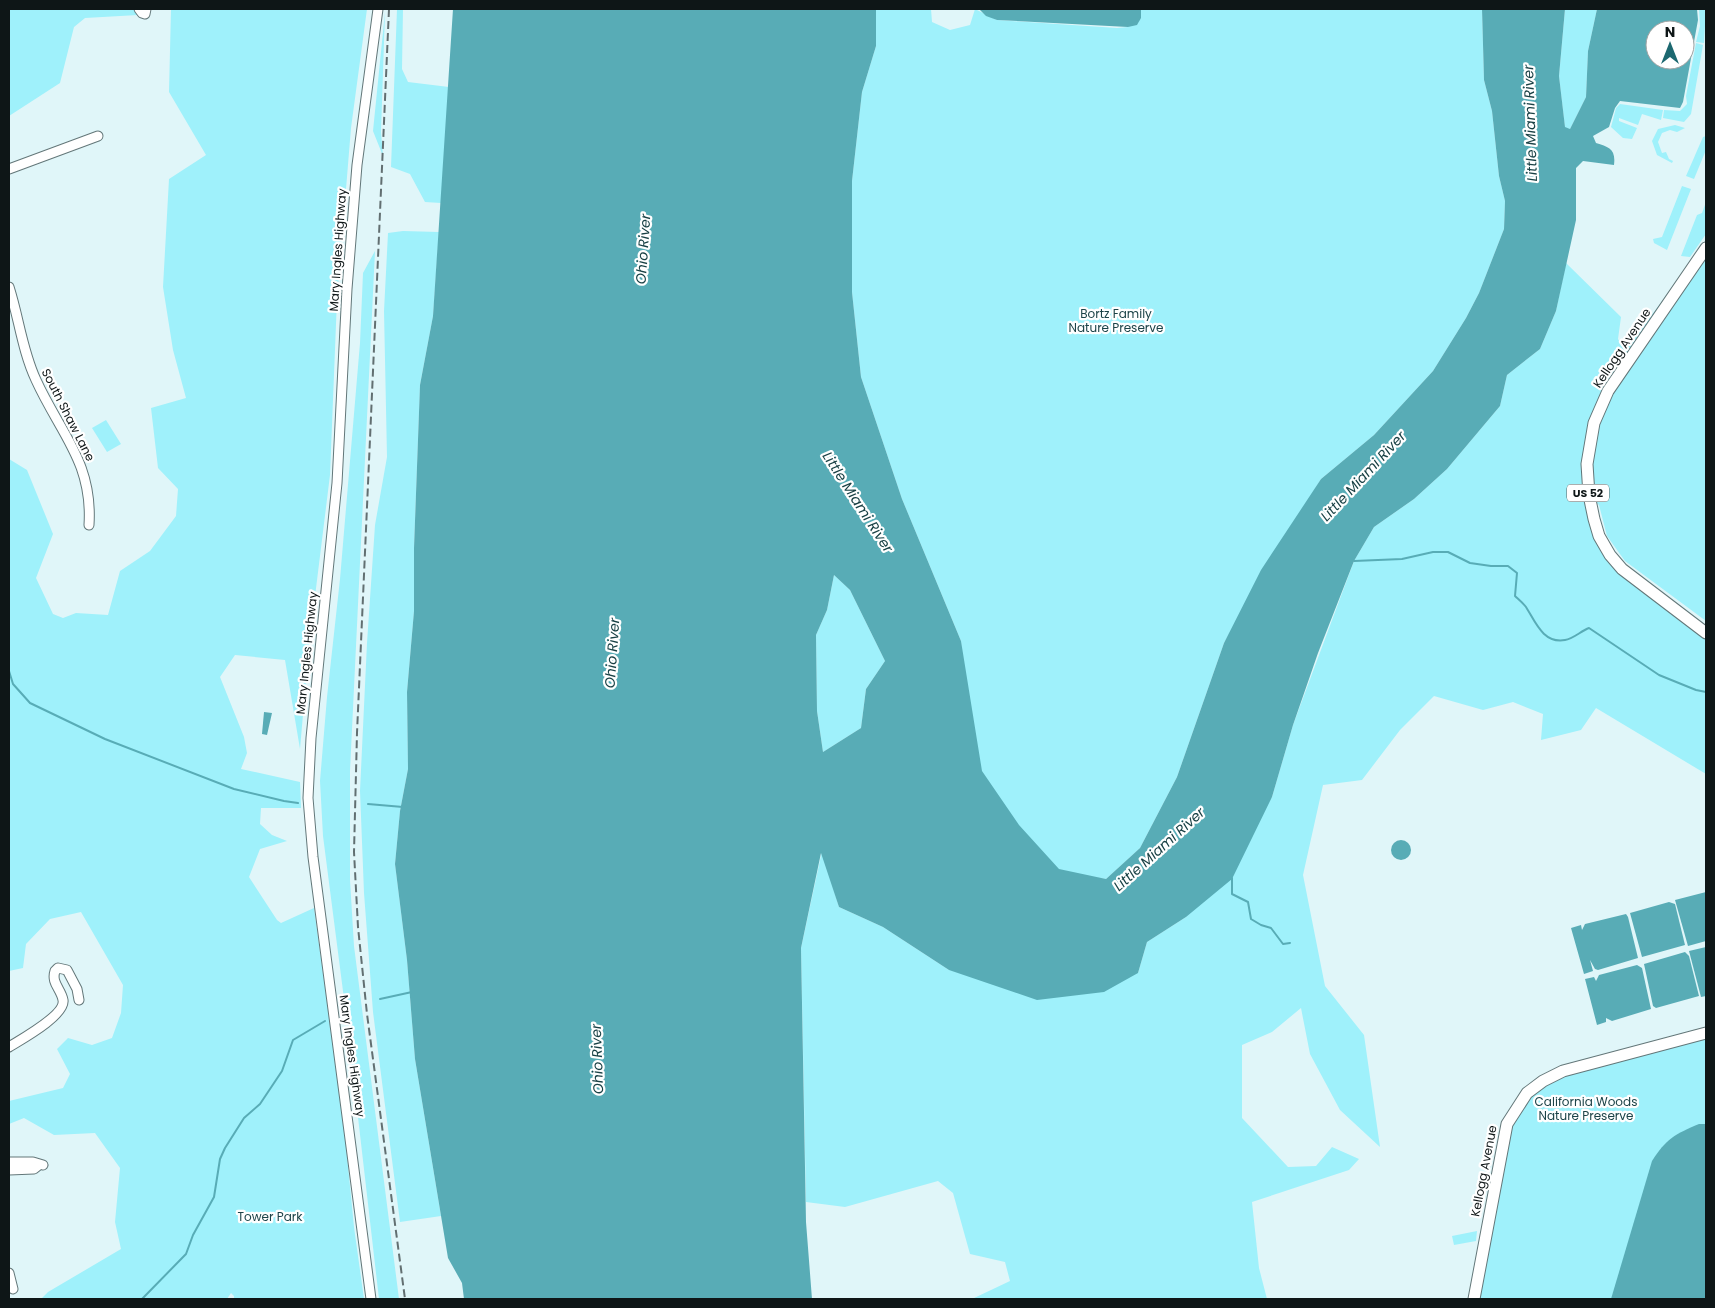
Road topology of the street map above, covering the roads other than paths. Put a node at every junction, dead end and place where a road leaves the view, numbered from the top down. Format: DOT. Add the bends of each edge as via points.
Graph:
graph roads {
  1 [pos="139,9"];
  2 [pos="146,9"];
  3 [pos="378,9"];
  4 [pos="98,136"];
  5 [pos="9,169"];
  6 [pos="1706,248"];
  7 [pos="9,287"];
  8 [pos="89,525"];
  9 [pos="1706,633"];
  10 [pos="79,1000"];
  11 [pos="1706,1033"];
  12 [pos="9,1047"];
  13 [pos="9,1162"];
  14 [pos="9,1170"];
  15 [pos="9,1272"];
  16 [pos="12,1289"];
  17 [pos="370,1299"];
  18 [pos="1474,1299"];
  1 -- 2 [label="street" via="142,14"];
  3 -- 17 [label="street, Mary Ingles Highway" via="356,175 337,483 308,790 313,857"];
  4 -- 5 [label="street"];
  6 -- 9 [label="main road, Kellogg Avenue / US 52" via="1608,391 1594,423 1587,464 1594,519 1610,555 1622,568"];
  7 -- 8 [label="street, South Shaw Lane" via="24,348 36,380 81,463 89,491"];
  10 -- 12 [label="street" via="72,976 67,970 58,968 54,978 63,1000 59,1010 30,1035"];
  11 -- 18 [label="main road, Kellogg Avenue" via="1563,1071 1542,1080 1527,1093 1507,1124"];
  13 -- 14 [label="street" via="41,1165 34,1169"];
  15 -- 16 [label="street"];
}
